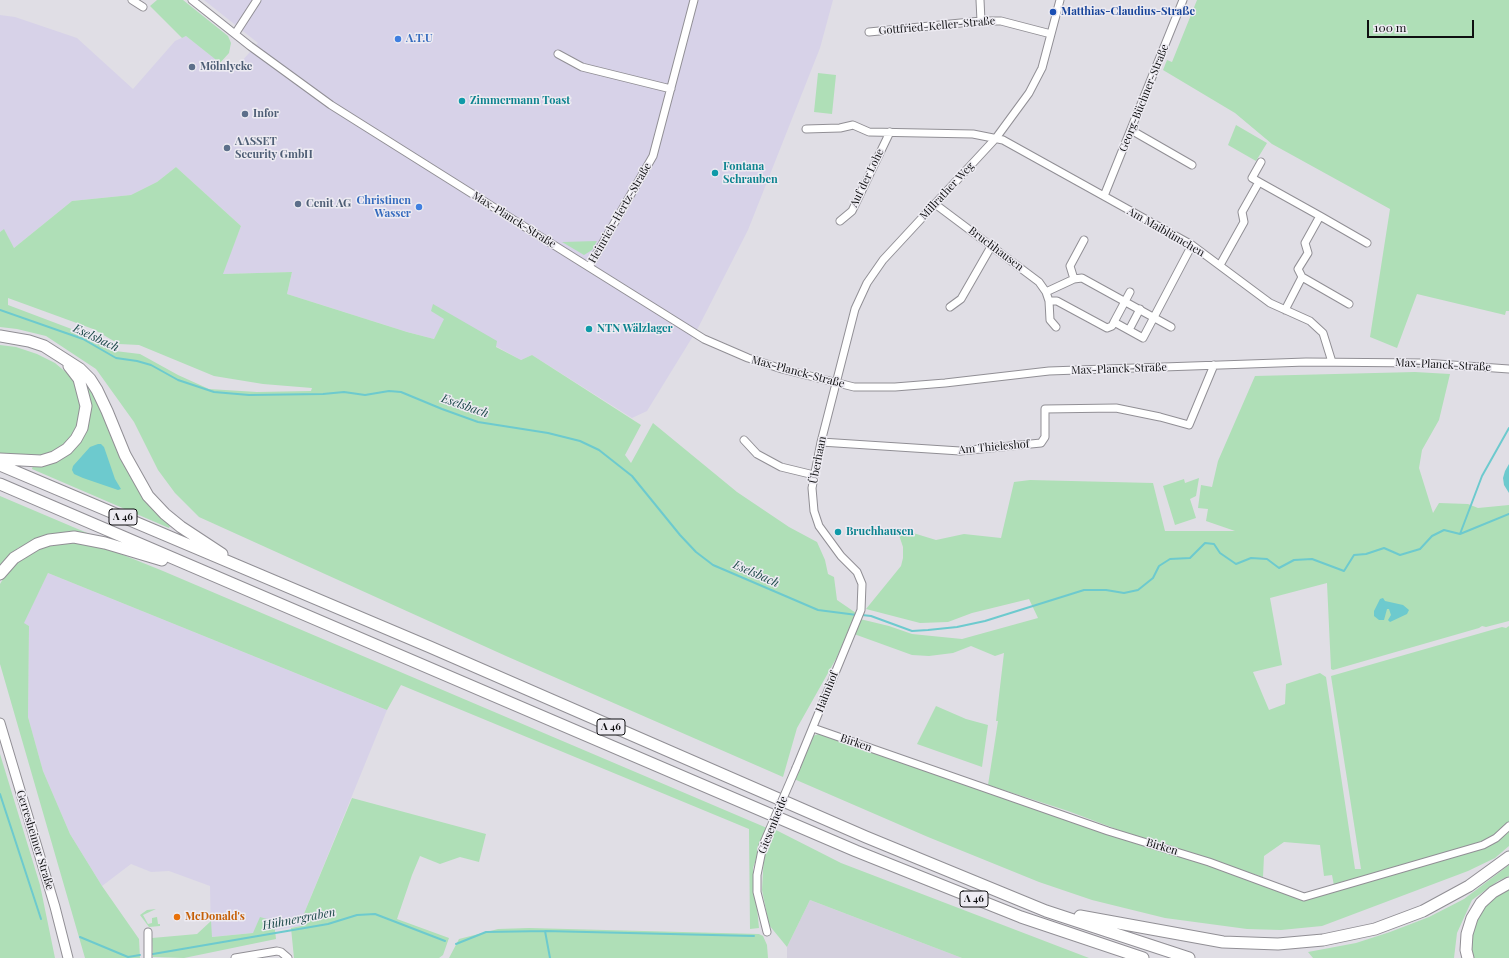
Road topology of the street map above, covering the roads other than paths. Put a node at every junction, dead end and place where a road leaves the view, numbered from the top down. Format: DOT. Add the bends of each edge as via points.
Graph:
graph roads {
  1 [pos="132,0"];
  2 [pos="192,0"];
  3 [pos="257,0"];
  4 [pos="694,0"];
  5 [pos="980,0"];
  6 [pos="1060,0"];
  7 [pos="1183,0"];
  8 [pos="143,6"];
  9 [pos="981,21"];
  10 [pos="869,32"];
  11 [pos="234,34"];
  12 [pos="1051,34"];
  13 [pos="558,54"];
  14 [pos="671,89"];
  15 [pos="806,129"];
  16 [pos="1131,130"];
  17 [pos="890,132"];
  18 [pos="996,138"];
  19 [pos="1261,162"];
  20 [pos="1192,165"];
  21 [pos="1259,182"];
  22 [pos="1104,196"];
  23 [pos="936,204"];
  24 [pos="1320,216"];
  25 [pos="840,221"];
  26 [pos="1084,240"];
  27 [pos="1367,243"];
  28 [pos="992,245"];
  29 [pos="1192,245"];
  30 [pos="1220,265"];
  31 [pos="589,267"];
  32 [pos="1302,277"];
  33 [pos="1074,279"];
  34 [pos="1046,292"];
  35 [pos="1130,292"];
  36 [pos="1049,301"];
  37 [pos="1126,302"];
  38 [pos="1350,304"];
  39 [pos="950,307"];
  40 [pos="1140,309"];
  41 [pos="1285,310"];
  42 [pos="1154,317"];
  43 [pos="1114,322"];
  44 [pos="1056,326"];
  45 [pos="1171,327"];
  46 [pos="1129,330"];
  47 [pos="0,336"];
  48 [pos="58,354"];
  49 [pos="1332,362"];
  50 [pos="1214,365"];
  51 [pos="1509,369"];
  52 [pos="835,383"];
  53 [pos="744,440"];
  54 [pos="821,442"];
  55 [pos="0,459"];
  56 [pos="0,465"];
  57 [pos="814,475"];
  58 [pos="0,484"];
  59 [pos="245,570"];
  60 [pos="0,574"];
  61 [pos="216,577"];
  62 [pos="859,614"];
  63 [pos="0,723"];
  64 [pos="813,728"];
  65 [pos="796,768"];
  66 [pos="1509,826"];
  67 [pos="1509,856"];
  68 [pos="1509,883"];
  69 [pos="1046,911"];
  70 [pos="148,932"];
  71 [pos="768,932"];
  72 [pos="68,958"];
  73 [pos="148,958"];
  74 [pos="235,958"];
  75 [pos="288,958"];
  76 [pos="1143,958"];
  77 [pos="1189,958"];
  78 [pos="1468,958"];
  1 -- 8 [label="street"];
  2 -- 11 [label="street, Max-Planck-Straße"];
  3 -- 11 [label="street"];
  4 -- 14 [label="street, Heinrich-Hertz-Straße"];
  5 -- 9 [label="street"];
  6 -- 12 [label="street, Millrather Weg"];
  7 -- 16 [label="street, Georg-Büchner-Straße"];
  9 -- 10 [label="street, Gottfried-Keller-Straße"];
  9 -- 12 [label="street, Gottfried-Keller-Straße" via="1001,21"];
  11 -- 31 [label="street, Max-Planck-Straße" via="331,105"];
  12 -- 18 [label="street, Millrather Weg" via="1037,78"];
  13 -- 14 [label="street" via="582,67"];
  14 -- 31 [label="street, Heinrich-Hertz-Straße" via="650,161"];
  15 -- 17 [label="street, Am Maiblümchen" via="853,125 869,132"];
  16 -- 20 [label="street"];
  16 -- 22 [label="street, Georg-Büchner-Straße"];
  17 -- 18 [label="street, Am Maiblümchen" via="973,134"];
  17 -- 25 [label="street, Auf der Lohe" via="852,211"];
  18 -- 22 [label="street, Am Maiblümchen"];
  18 -- 23 [label="street, Millrather Weg"];
  19 -- 21 [label="street" via="1252,178"];
  21 -- 24 [label="street"];
  21 -- 30 [label="street" via="1242,212 1244,222"];
  22 -- 29 [label="street, Am Maiblümchen"];
  23 -- 28 [label="street, Bruchhausen"];
  23 -- 52 [label="street, Millrather Weg" via="884,260 859,297"];
  24 -- 27 [label="street"];
  24 -- 32 [label="street" via="1305,243 1308,253 1298,269"];
  26 -- 33 [label="street" via="1070,266"];
  28 -- 34 [label="street, Bruchhausen" via="1030,274"];
  28 -- 39 [label="street" via="961,299"];
  29 -- 30 [label="street, Am Maiblümchen"];
  29 -- 42 [label="street"];
  30 -- 41 [label="street, Am Maiblümchen" via="1270,303"];
  31 -- 52 [label="street, Max-Planck-Straße" via="719,347 782,370"];
  32 -- 38 [label="street"];
  32 -- 41 [label="street"];
  33 -- 34 [label="street"];
  33 -- 37 [label="street" via="1082,278"];
  34 -- 36 [label="street, Bruchhausen"];
  35 -- 37 [label="street"];
  36 -- 43 [label="street" via="1057,301 1107,328"];
  36 -- 44 [label="street, Bruchhausen" via="1050,320"];
  37 -- 40 [label="street"];
  37 -- 43 [label="street"];
  40 -- 42 [label="street"];
  40 -- 46 [label="street"];
  41 -- 49 [label="street, Am Maiblümchen" via="1310,321 1324,333"];
  42 -- 45 [label="street"];
  42 -- 46 [label="street" via="1143,338"];
  43 -- 46 [label="street"];
  47 -- 48 [label="highway" via="29,341"];
  48 -- 55 [label="highway" via="79,379 84,393 85,418 76,439 54,457 41,461"];
  48 -- 59 [label="highway" via="90,379 135,476 148,496 181,528"];
  49 -- 50 [label="street, Max-Planck-Straße"];
  49 -- 51 [label="street, Max-Planck-Straße" via="1424,363"];
  50 -- 52 [label="street, Max-Planck-Straße" via="1049,371 907,386 854,387"];
  50 -- 54 [label="street, Am Thieleshof" via="1189,425 1116,408 1045,409 1045,437 1041,443 960,451"];
  52 -- 54 [label="street, Überhaan"];
  53 -- 57 [label="street" via="756,454 781,467"];
  54 -- 57 [label="street, Überhaan"];
  56 -- 59 [label="highway, A 46"];
  57 -- 62 [label="street, Überhaan" via="813,500 819,526 841,556 857,572 862,584"];
  58 -- 61 [label="highway, A 46"];
  59 -- 69 [label="highway, A 46" via="430,647 866,837"];
  60 -- 61 [label="highway" via="14,558 37,544 74,537 105,543"];
  61 -- 76 [label="highway, A 46" via="863,854 1021,917"];
  62 -- 64 [label="street, Hahnhof"];
  63 -- 72 [label="main road, Gerresheimer Straße"];
  64 -- 65 [label="street, Hahnhof"];
  64 -- 66 [label="street, Birken" via="1108,831 1209,862 1304,897 1483,846"];
  65 -- 71 [label="street, Giesenheide, bridge" via="763,845 757,875 757,892"];
  67 -- 69 [label="highway" via="1469,886 1422,911 1375,929 1323,940 1278,944 1223,942"];
  68 -- 78 [label="highway" via="1481,903 1472,918 1467,934"];
  69 -- 77 [label="highway, A 46"];
  70 -- 73 [label="street"];
  74 -- 75 [label="street" via="277,951"];
}
